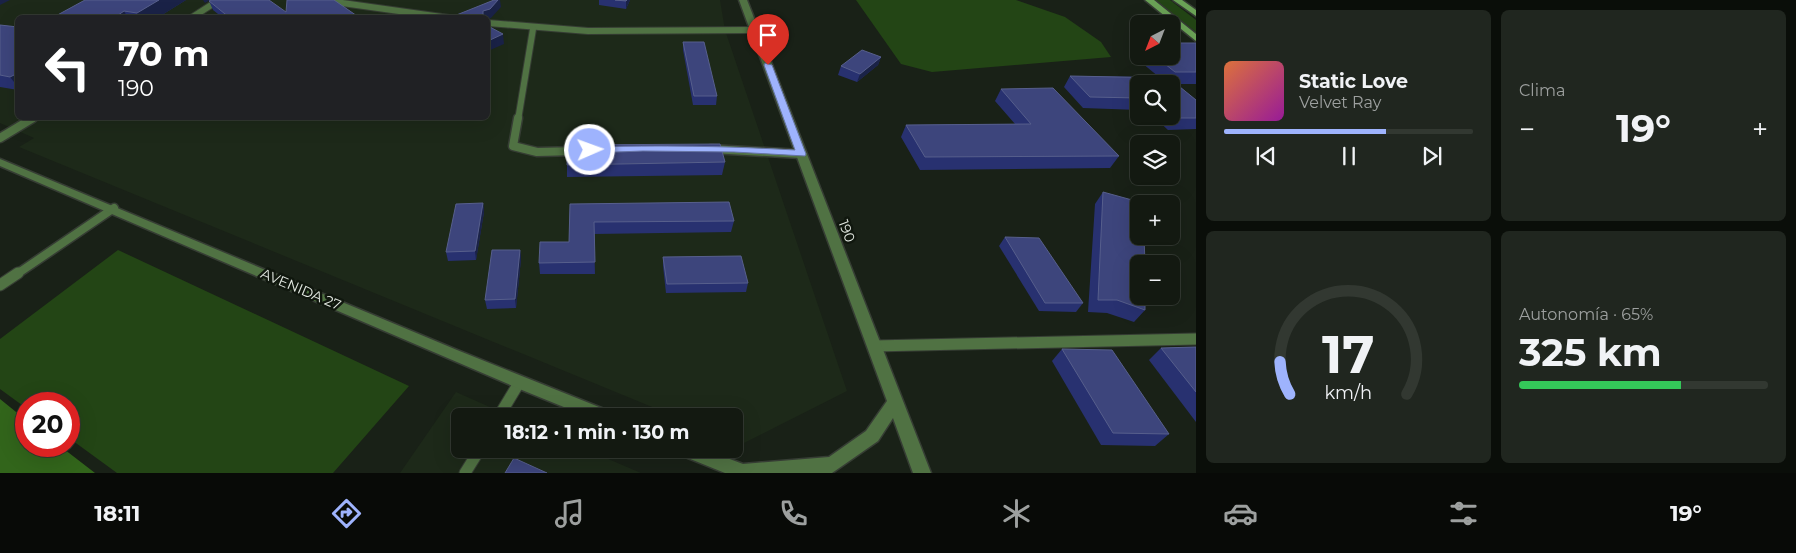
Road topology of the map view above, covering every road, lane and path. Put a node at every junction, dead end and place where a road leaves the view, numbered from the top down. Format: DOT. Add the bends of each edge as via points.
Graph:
graph roads {
  1 [pos="219,0"];
  2 [pos="321,0"];
  3 [pos="743,0"];
  4 [pos="1149,0"];
  5 [pos="1177,0"];
  6 [pos="1196,14"];
  7 [pos="196,15"];
  8 [pos="428,15"];
  9 [pos="490,23"];
  10 [pos="534,29"];
  11 [pos="754,30"];
  12 [pos="1196,38"];
  13 [pos="31,120"];
  14 [pos="0,138"];
  15 [pos="706,149"];
  16 [pos="584,150"];
  17 [pos="801,154"];
  18 [pos="0,162"];
  19 [pos="114,208"];
  20 [pos="0,285"];
  21 [pos="1196,339"];
  22 [pos="874,346"];
  23 [pos="519,383"];
  24 [pos="895,402"];
  25 [pos="504,408"];
  26 [pos="583,408"];
  27 [pos="474,458"];
  28 [pos="706,458"];
  29 [pos="465,473"];
  30 [pos="744,473"];
  31 [pos="922,473"];
  1 -- 7 [label="lane"];
  2 -- 8 [label="lane"];
  3 -- 11 [label="street, 190"];
  4 -- 12 [label="main road"];
  5 -- 6 [label="main road"];
  9 -- 10 [label="lane"];
  10 -- 11 [label="lane"];
  10 -- 16 [label="lane" via="513,146 536,152"];
  11 -- 17 [label="street, 190"];
  13 -- 14 [label="lane"];
  15 -- 17 [label="lane"];
  17 -- 22 [label="street, 190"];
  18 -- 19 [label="street, AVENIDA 27"];
  19 -- 20 [label="lane"];
  19 -- 23 [label="street, AVENIDA 27"];
  21 -- 22 [label="lane"];
  22 -- 24 [label="street, 190"];
  23 -- 25 [label="lane"];
  23 -- 26 [label="street, AVENIDA 27"];
  24 -- 30 [label="street" via="872,436 832,465"];
  24 -- 31 [label="street, 190"];
  27 -- 29 [label="lane"];
  28 -- 30 [label="street"];
}
